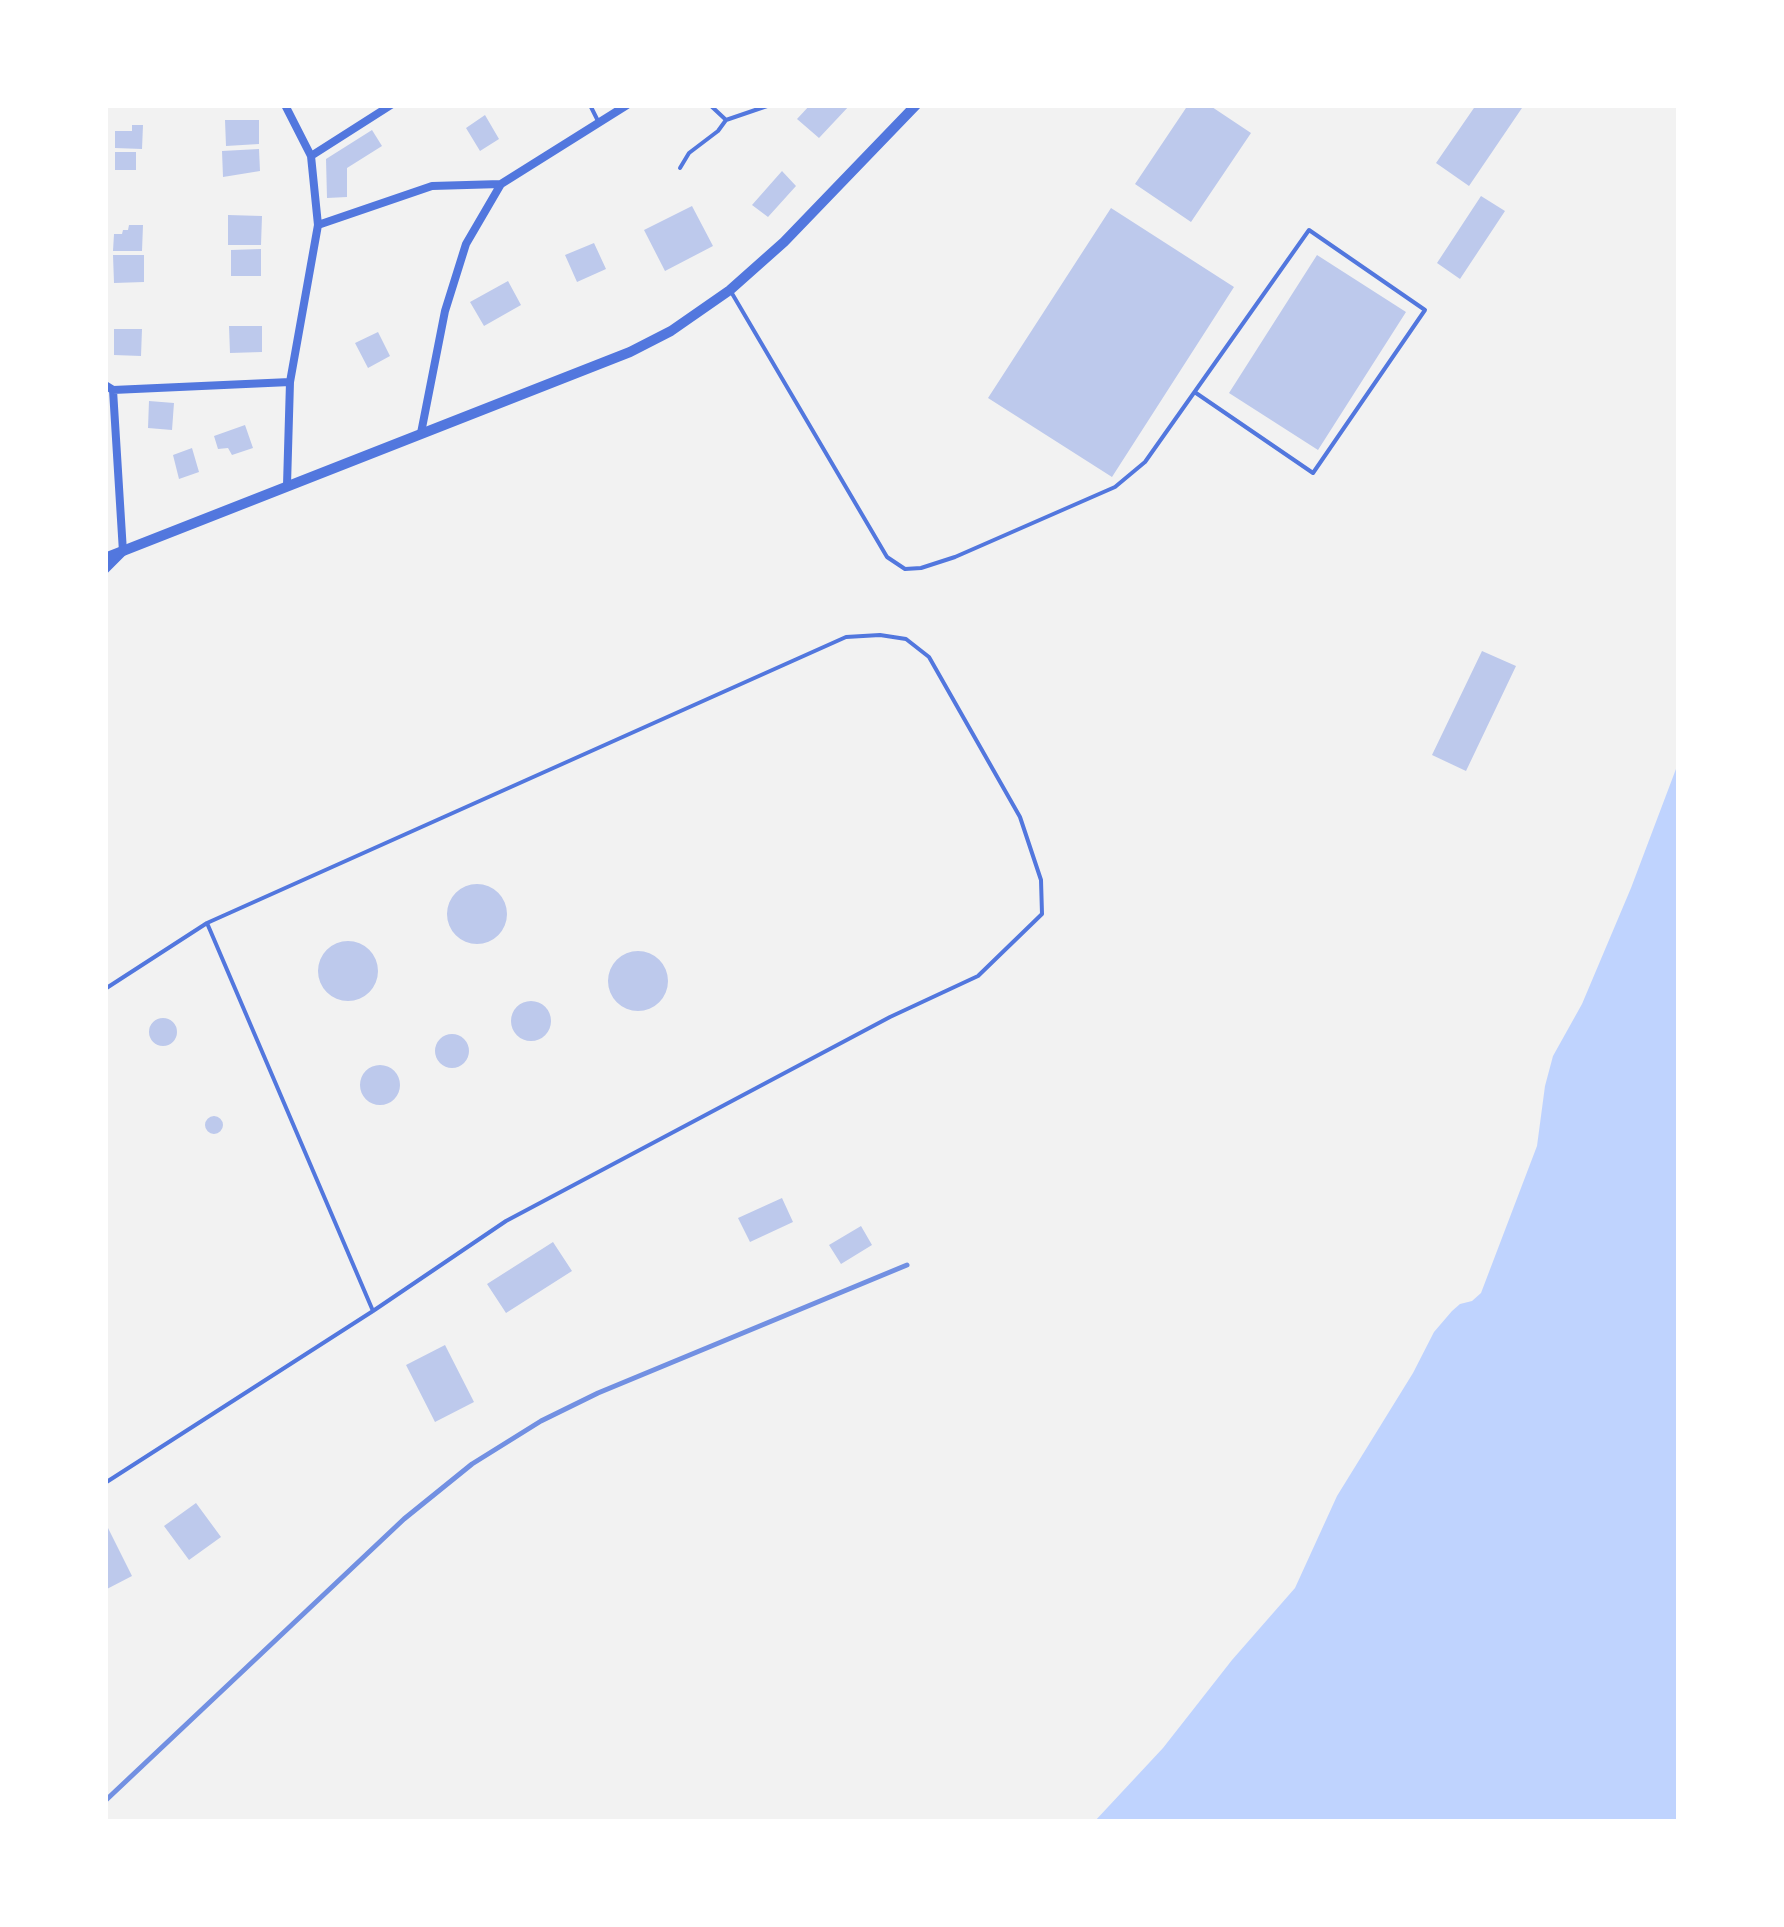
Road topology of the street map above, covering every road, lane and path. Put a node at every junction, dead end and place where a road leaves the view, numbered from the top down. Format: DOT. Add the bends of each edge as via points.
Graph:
graph roads {
  1 [pos="286,105"];
  2 [pos="391,105"];
  3 [pos="590,105"];
  4 [pos="626,105"];
  5 [pos="710,105"];
  6 [pos="770,105"];
  7 [pos="916,105"];
  8 [pos="726,120"];
  9 [pos="598,122"];
  10 [pos="311,156"];
  11 [pos="680,168"];
  12 [pos="501,184"];
  13 [pos="318,225"];
  14 [pos="730,290"];
  15 [pos="290,382"];
  16 [pos="109,388"];
  17 [pos="1196,393"];
  18 [pos="420,432"];
  19 [pos="287,485"];
  20 [pos="123,552"];
  21 [pos="105,558"];
  22 [pos="105,570"];
  23 [pos="207,923"];
  24 [pos="105,989"];
  25 [pos="372,1311"];
  26 [pos="105,1483"];
  1 -- 10 [label="street"];
  2 -- 10 [label="street"];
  3 -- 9 [label="lane"];
  4 -- 9 [label="street"];
  5 -- 8 [label="lane"];
  6 -- 8 [label="lane"];
  7 -- 14 [label="street"];
  8 -- 11 [label="lane"];
  9 -- 12 [label="street"];
  10 -- 13 [label="street"];
  12 -- 13 [label="street" via="432,186"];
  12 -- 18 [label="street" via="466,244"];
  13 -- 15 [label="street"];
  14 -- 17 [label="lane" via="887,557 905,569 954,557 1115,487 1145,462"];
  14 -- 18 [label="street" via="630,352"];
  15 -- 16 [label="street"];
  15 -- 19 [label="street"];
  16 -- 20 [label="street"];
  17 -- 17 [label="lane" via="1309,230 1425,310 1312,473"];
  18 -- 19 [label="street"];
  19 -- 20 [label="street"];
  20 -- 21 [label="street"];
  20 -- 22 [label="street"];
  23 -- 24 [label="lane"];
  23 -- 25 [label="lane"];
  23 -- 25 [label="lane" via="846,637 906,639 929,657 1020,817 1041,880 1042,914 978,976 506,1221"];
  25 -- 26 [label="lane"];
}
